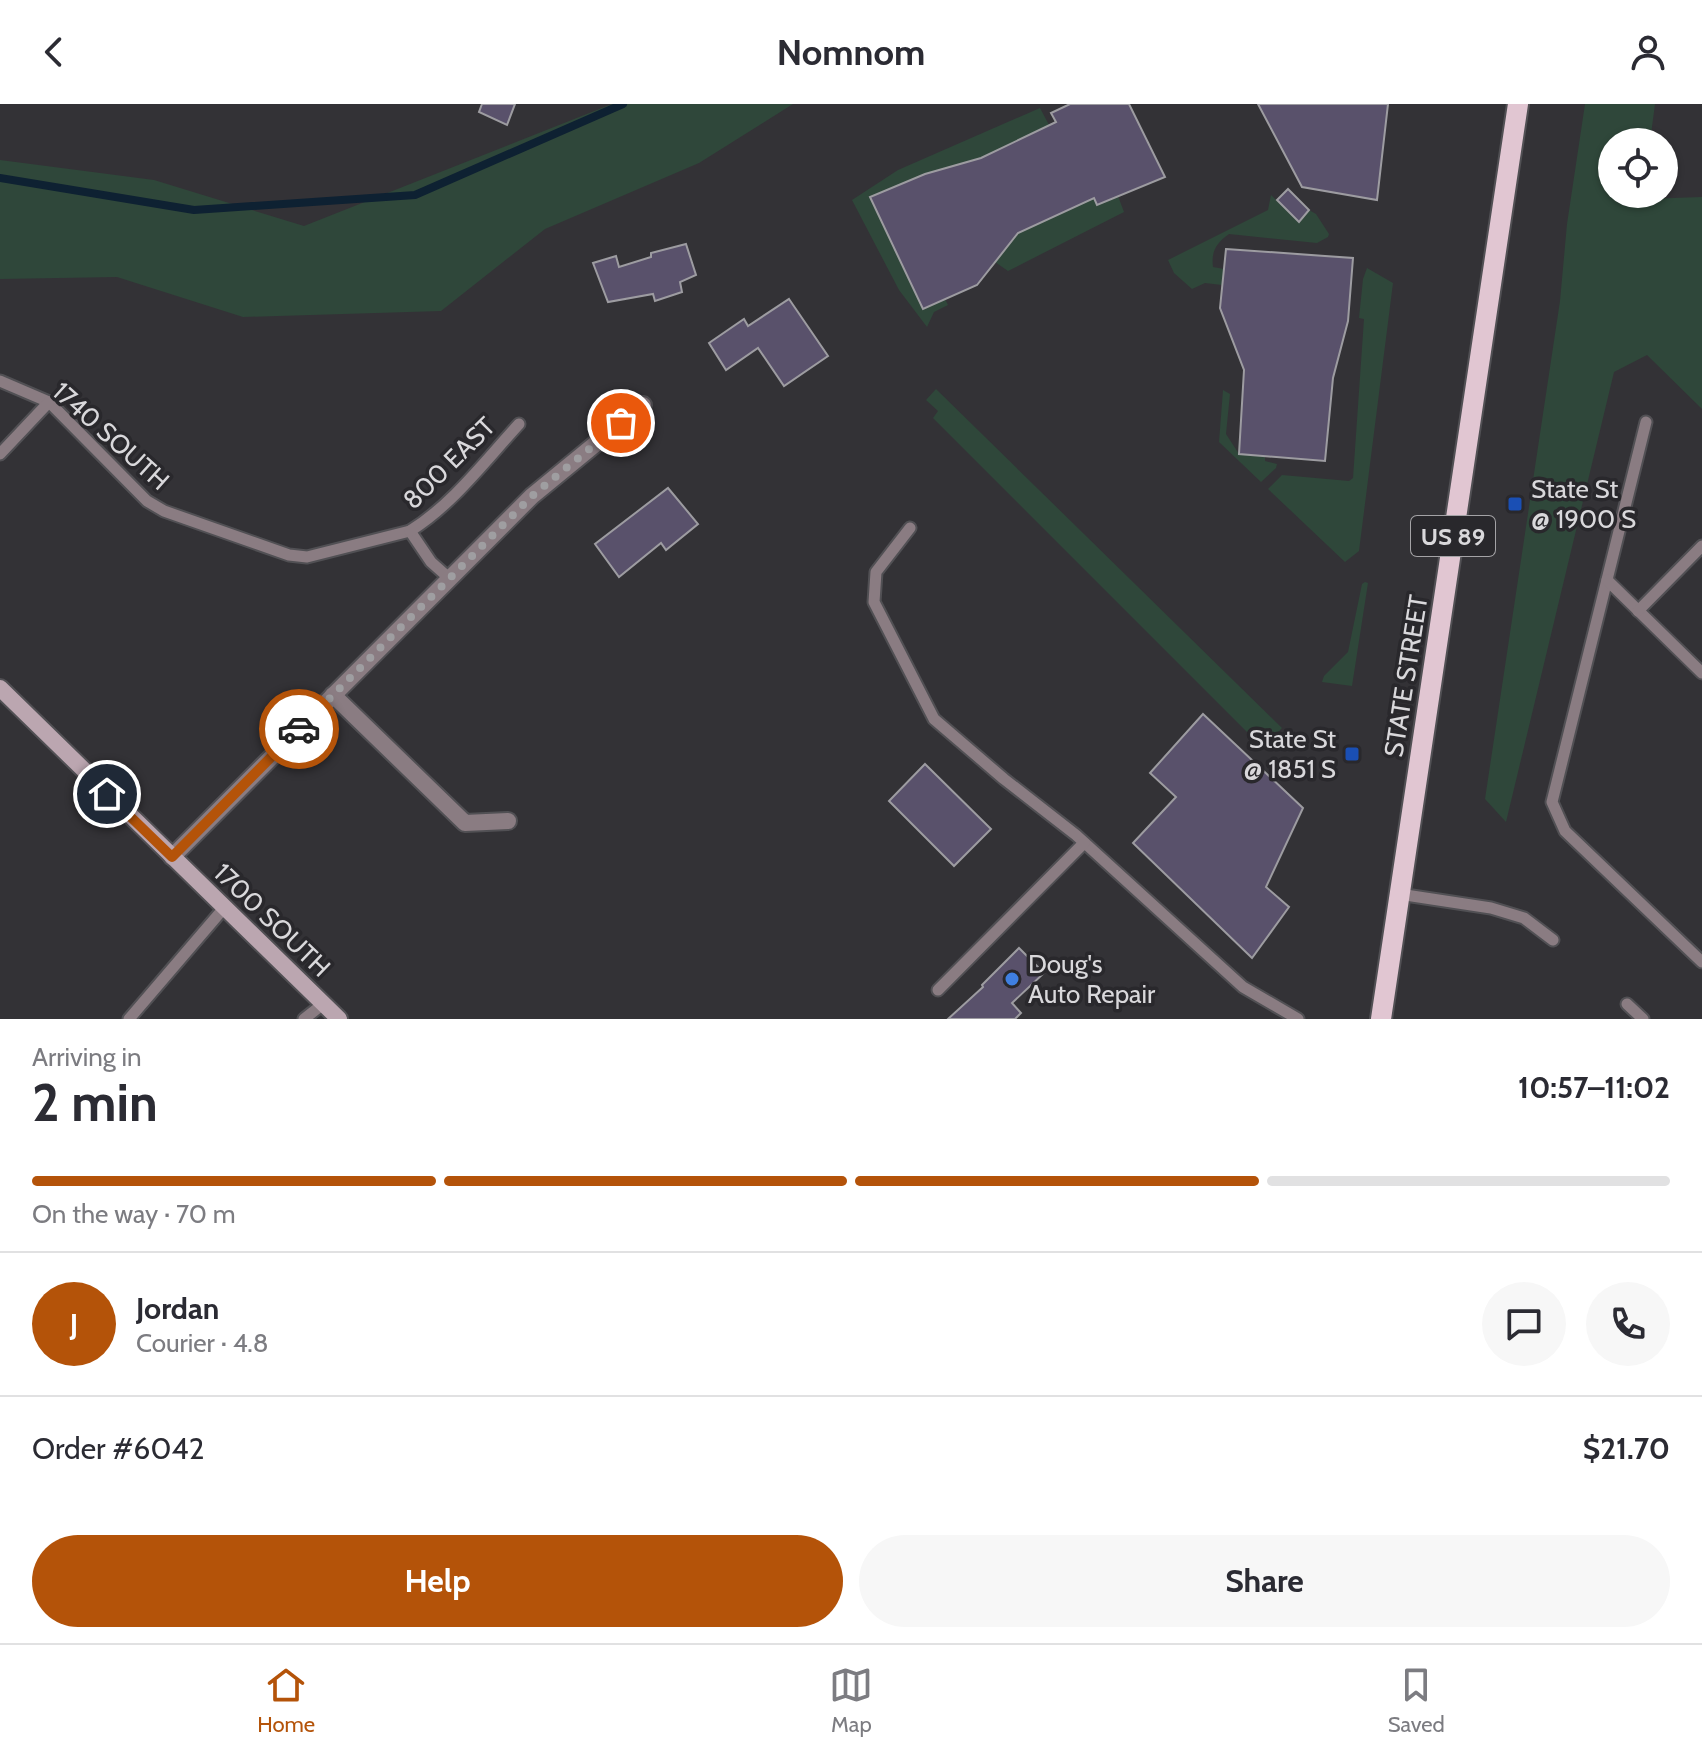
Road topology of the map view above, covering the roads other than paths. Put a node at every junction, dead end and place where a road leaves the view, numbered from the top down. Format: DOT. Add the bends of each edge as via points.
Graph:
graph roads {
  1 [pos="1518,104"];
  2 [pos="0,381"];
  3 [pos="49,402"];
  4 [pos="643,405"];
  5 [pos="1646,422"];
  6 [pos="519,424"];
  7 [pos="0,454"];
  8 [pos="910,528"];
  9 [pos="410,531"];
  10 [pos="1702,546"];
  11 [pos="449,578"];
  12 [pos="1607,580"];
  13 [pos="1638,611"];
  14 [pos="1702,673"];
  15 [pos="0,688"];
  16 [pos="333,695"];
  17 [pos="508,821"];
  18 [pos="1084,843"];
  19 [pos="172,857"];
  20 [pos="1399,894"];
  21 [pos="224,908"];
  22 [pos="1553,940"];
  23 [pos="1702,962"];
  24 [pos="938,990"];
  25 [pos="323,1004"];
  26 [pos="1627,1004"];
  27 [pos="129,1019"];
  28 [pos="304,1019"];
  29 [pos="339,1019"];
  30 [pos="1298,1019"];
  31 [pos="1381,1019"];
  32 [pos="1643,1019"];
  1 -- 20 [label="main road, STATE STREET / US 89"];
  2 -- 3 [label="lane, 1740 SOUTH"];
  3 -- 7 [label="lane"];
  3 -- 9 [label="lane, 1740 SOUTH" via="147,501 164,511 307,557"];
  4 -- 11 [label="street" via="532,496"];
  5 -- 12 [label="lane"];
  6 -- 9 [label="lane, 800 EAST" via="428,520"];
  8 -- 18 [label="lane" via="876,572 874,602 934,719"];
  9 -- 11 [label="lane"];
  10 -- 13 [label="lane"];
  11 -- 16 [label="street"];
  12 -- 13 [label="lane"];
  12 -- 23 [label="lane" via="1552,802 1565,831"];
  13 -- 14 [label="lane"];
  15 -- 19 [label="street, 1700 SOUTH"];
  16 -- 17 [label="street" via="465,823"];
  16 -- 19 [label="street"];
  18 -- 24 [label="lane"];
  18 -- 30 [label="lane" via="1243,987"];
  19 -- 21 [label="street, 1700 SOUTH"];
  20 -- 22 [label="lane" via="1491,908 1524,918"];
  20 -- 31 [label="main road, STATE STREET / US 89"];
  21 -- 25 [label="street, 1700 SOUTH"];
  21 -- 27 [label="lane"];
  25 -- 28 [label="lane"];
  25 -- 29 [label="street, 1700 SOUTH"];
  26 -- 32 [label="lane"];
}
